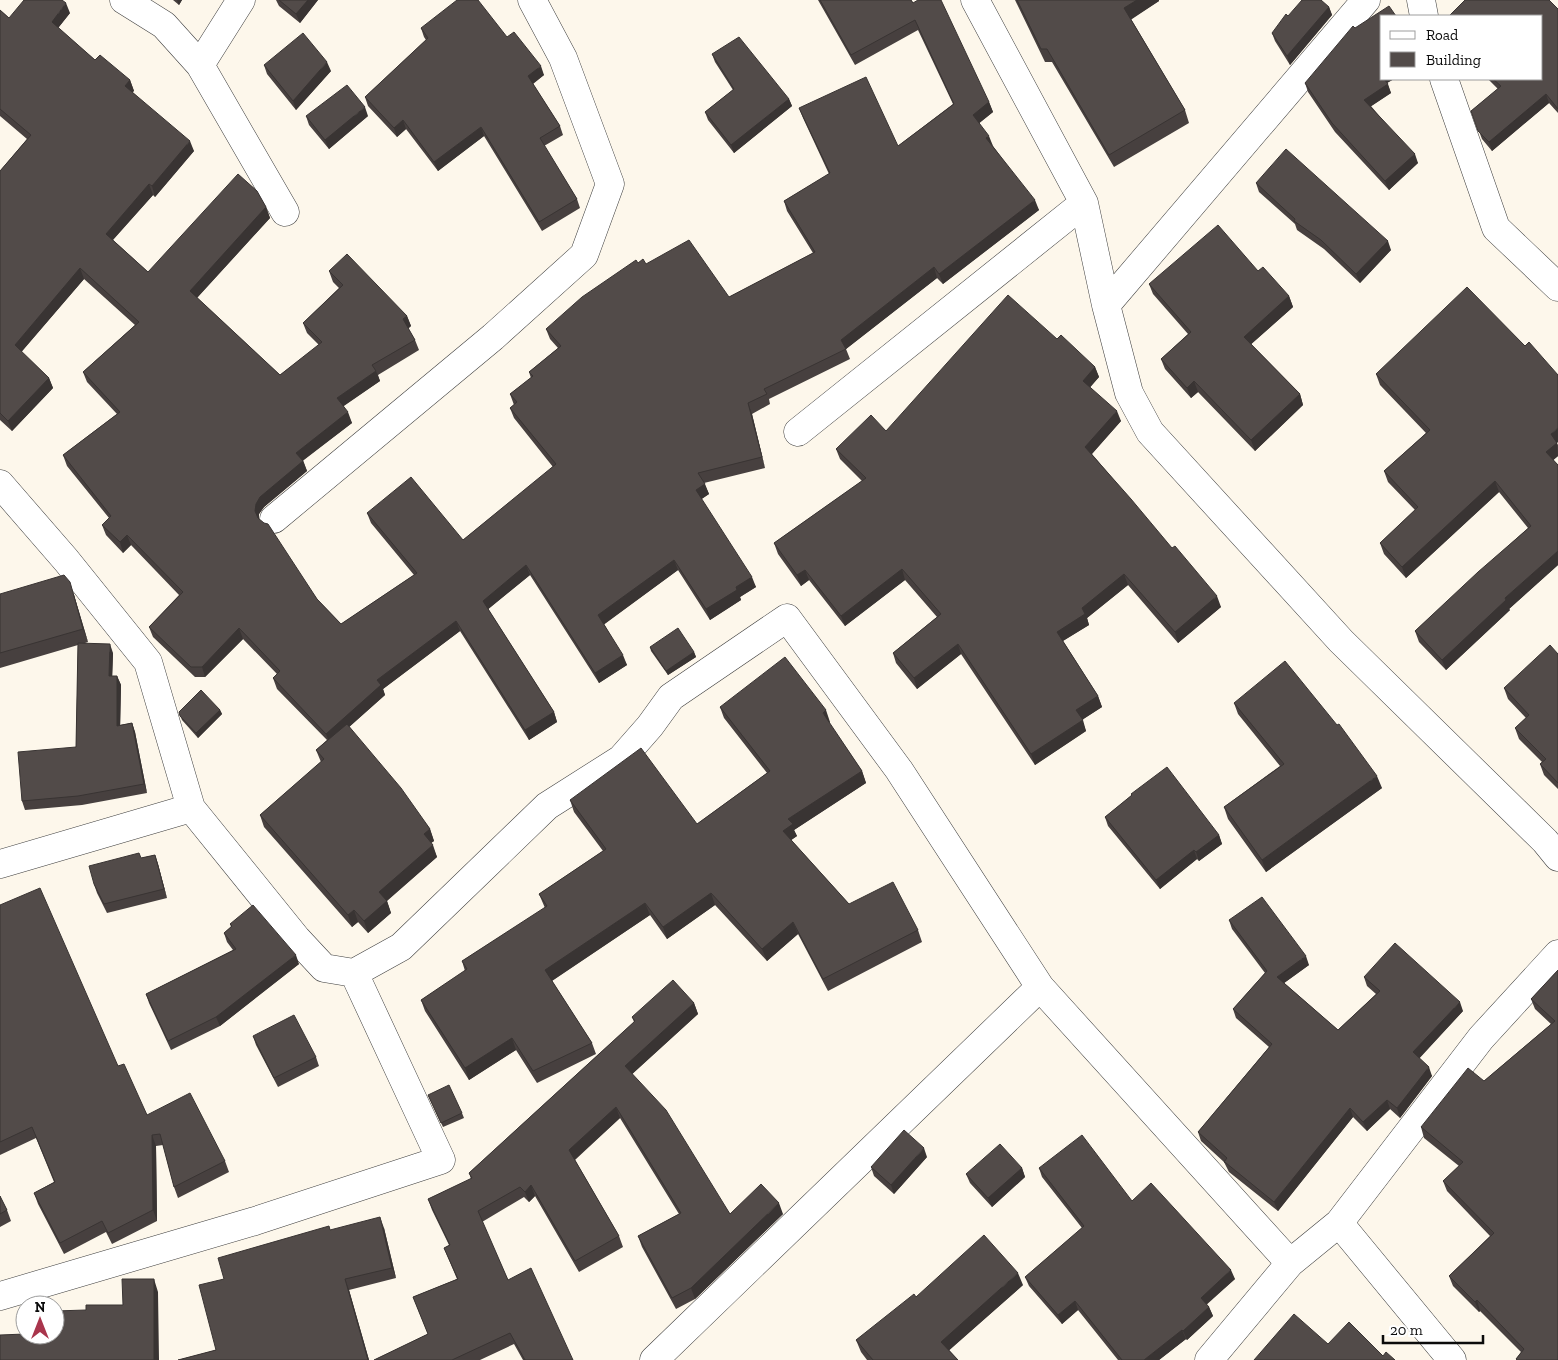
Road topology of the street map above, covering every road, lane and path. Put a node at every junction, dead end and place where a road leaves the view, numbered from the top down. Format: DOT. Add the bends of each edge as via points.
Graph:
graph roads {
  1 [pos="124,0"];
  2 [pos="241,0"];
  3 [pos="532,0"];
  4 [pos="975,0"];
  5 [pos="1366,0"];
  6 [pos="1421,0"];
  7 [pos="1424,15"];
  8 [pos="200,64"];
  9 [pos="1444,80"];
  10 [pos="1084,203"];
  11 [pos="285,212"];
  12 [pos="1558,286"];
  13 [pos="1106,305"];
  14 [pos="798,432"];
  15 [pos="0,484"];
  16 [pos="274,520"];
  17 [pos="191,808"];
  18 [pos="1558,856"];
  19 [pos="0,864"];
  20 [pos="1558,954"];
  21 [pos="354,973"];
  22 [pos="1040,987"];
  23 [pos="1339,1223"];
  24 [pos="1290,1263"];
  25 [pos="0,1296"];
  26 [pos="654,1360"];
  27 [pos="1209,1360"];
  28 [pos="1452,1360"];
  1 -- 8 [label="street" via="164,26"];
  2 -- 8 [label="street"];
  3 -- 16 [label="street" via="563,58 610,184 584,255 493,337"];
  4 -- 10 [label="street"];
  5 -- 13 [label="street"];
  6 -- 7 [label="street"];
  8 -- 11 [label="street"];
  9 -- 12 [label="street" via="1496,228"];
  10 -- 13 [label="street"];
  10 -- 14 [label="street"];
  13 -- 18 [label="street" via="1129,393 1150,432 1341,641"];
  15 -- 17 [label="street" via="148,662"];
  17 -- 19 [label="street"];
  17 -- 21 [label="street" via="324,968"];
  20 -- 23 [label="street" via="1481,1038"];
  21 -- 22 [label="street" via="401,947 547,806 621,758 671,697 787,618 899,770"];
  21 -- 25 [label="street" via="440,1160 255,1221"];
  22 -- 24 [label="street"];
  22 -- 26 [label="street"];
  23 -- 24 [label="street"];
  23 -- 28 [label="street"];
  24 -- 27 [label="street"];
}
